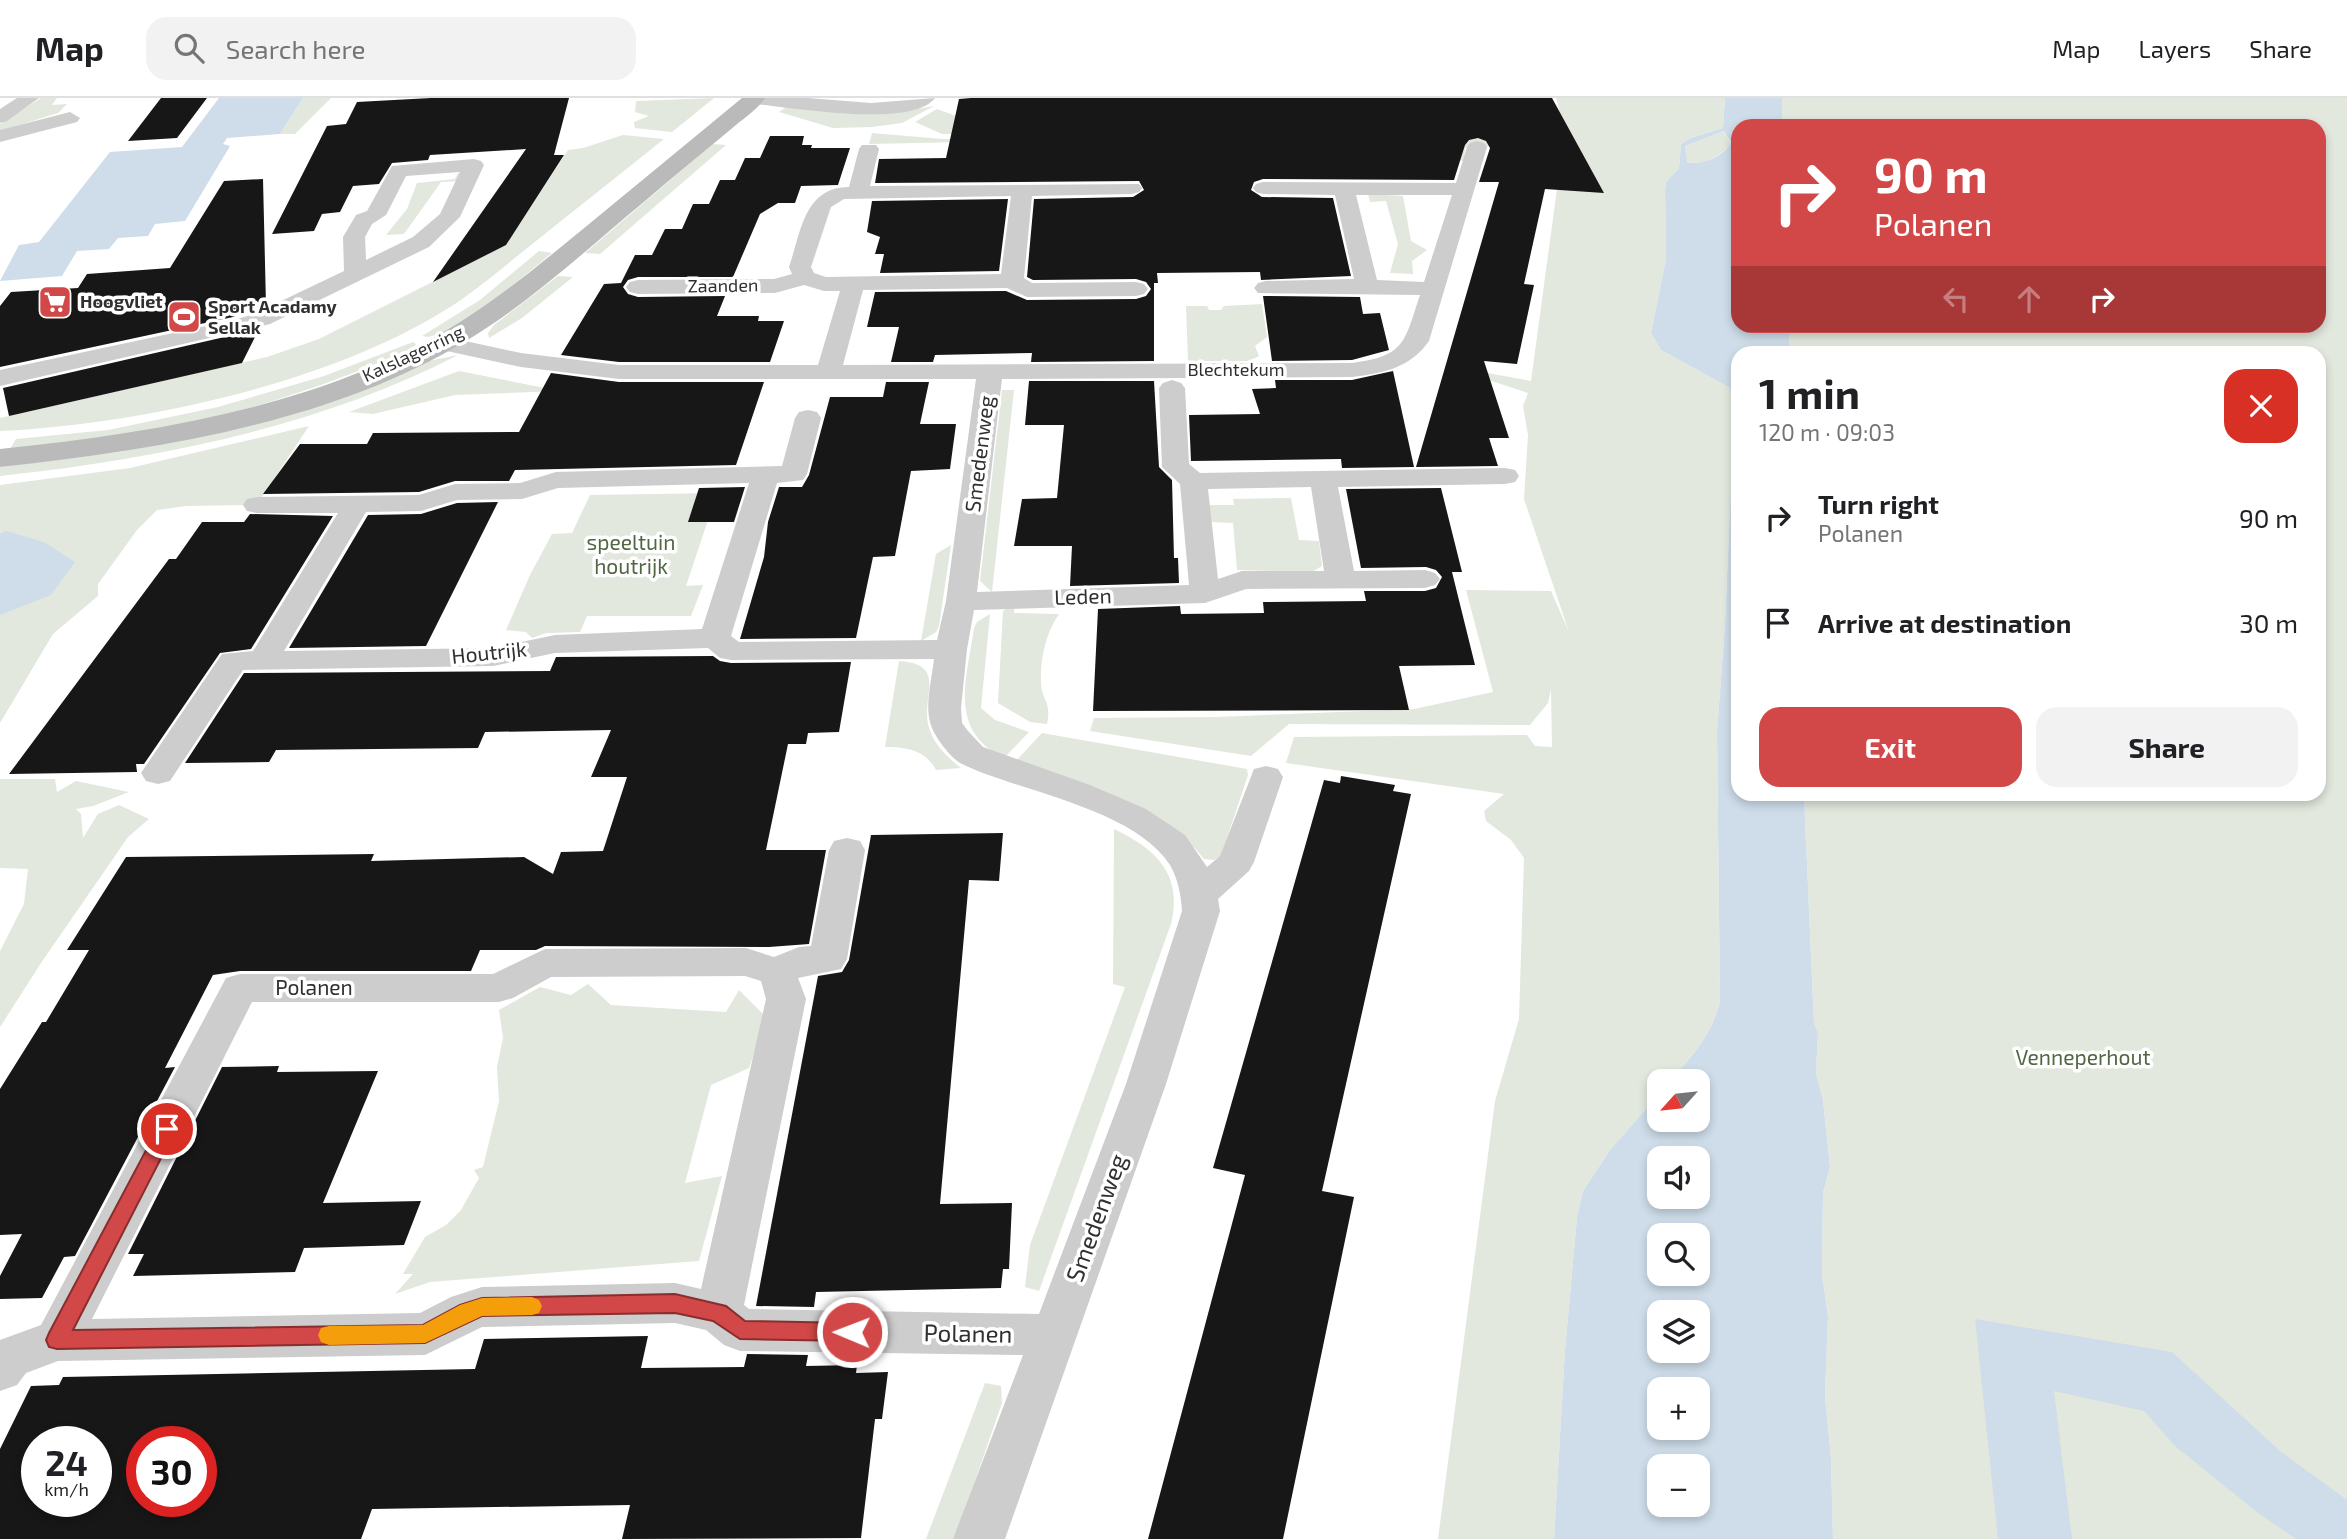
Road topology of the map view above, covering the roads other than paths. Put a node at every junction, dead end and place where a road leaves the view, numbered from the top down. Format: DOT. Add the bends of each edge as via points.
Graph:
graph roads {
  1 [pos="30,98"];
  2 [pos="755,98"];
  3 [pos="926,98"];
  4 [pos="0,117"];
  5 [pos="0,136"];
  6 [pos="47,146"];
  7 [pos="1477,147"];
  8 [pos="869,149"];
  9 [pos="1127,182"];
  10 [pos="1263,188"];
  11 [pos="1344,189"];
  12 [pos="1465,189"];
  13 [pos="1022,190"];
  14 [pos="858,192"];
  15 [pos="355,274"];
  16 [pos="805,277"];
  17 [pos="1012,281"];
  18 [pos="853,284"];
  19 [pos="1367,286"];
  20 [pos="638,287"];
  21 [pos="1266,288"];
  22 [pos="1136,289"];
  23 [pos="1434,289"];
  24 [pos="442,343"];
  25 [pos="990,372"];
  26 [pos="828,373"];
  27 [pos="0,378"];
  28 [pos="1172,388"];
  29 [pos="808,418"];
  30 [pos="0,458"];
  31 [pos="765,476"];
  32 [pos="1505,476"];
  33 [pos="1323,478"];
  34 [pos="1194,481"];
  35 [pos="357,504"];
  36 [pos="257,505"];
  37 [pos="1425,579"];
  38 [pos="1341,581"];
  39 [pos="1205,594"];
  40 [pos="961,601"];
  41 [pos="715,638"];
  42 [pos="951,649"];
  43 [pos="263,660"];
  44 [pos="158,773"];
  45 [pos="1266,777"];
  46 [pos="847,849"];
  47 [pos="1200,894"];
  48 [pos="777,972"];
  49 [pos="719,1313"];
  50 [pos="1055,1335"];
  51 [pos="57,1340"];
  52 [pos="0,1370"];
  53 [pos="979,1539"];
  1 -- 4 [label="street"];
  2 -- 3 [label="street" via="896,110 921,104"];
  2 -- 24 [label="street, Kalslagerring" via="517,295"];
  5 -- 6 [label="street" via="74,113"];
  7 -- 12 [label="street, Blechtekum"];
  8 -- 14 [label="street"];
  9 -- 13 [label="street"];
  10 -- 11 [label="street"];
  11 -- 12 [label="street"];
  11 -- 19 [label="street"];
  12 -- 23 [label="street, Blechtekum"];
  13 -- 14 [label="street"];
  13 -- 17 [label="street"];
  14 -- 16 [label="street" via="834,195 821,204 800,267"];
  15 -- 15 [label="street" via="421,242 449,217 474,166 399,170 375,215 364,220 354,237"];
  15 -- 27 [label="street" via="239,326"];
  16 -- 18 [label="street, Zaanden" via="824,284"];
  16 -- 20 [label="street, Zaanden" via="775,286"];
  17 -- 18 [label="street, Zaanden"];
  17 -- 22 [label="street, Zaanden" via="1027,290"];
  18 -- 26 [label="street"];
  19 -- 21 [label="street"];
  19 -- 23 [label="street"];
  23 -- 25 [label="street, Blechtekum" via="1414,347 1399,359 1374,367"];
  24 -- 26 [label="street, Smedenweg" via="583,370"];
  24 -- 30 [label="street, Kalslagerring" via="338,387 245,417 125,442"];
  25 -- 26 [label="street, Smedenweg"];
  25 -- 40 [label="street, Smedenweg"];
  28 -- 34 [label="street" via="1176,467"];
  29 -- 31 [label="street" via="793,474"];
  31 -- 35 [label="street" via="556,480 522,491 455,492 421,503"];
  31 -- 41 [label="street"];
  32 -- 33 [label="street"];
  33 -- 34 [label="street"];
  33 -- 38 [label="street"];
  34 -- 39 [label="street"];
  35 -- 36 [label="street"];
  35 -- 43 [label="street"];
  37 -- 38 [label="street, Leden"];
  38 -- 39 [label="street, Leden" via="1242,580"];
  39 -- 40 [label="street, Leden"];
  40 -- 42 [label="street, Smedenweg"];
  41 -- 42 [label="street, Houtrijk" via="731,651"];
  41 -- 43 [label="street, Houtrijk" via="555,644 493,657"];
  42 -- 47 [label="street, Smedenweg" via="946,723 971,755 1148,825 1172,843 1190,868"];
  43 -- 44 [label="street, Houtrijk" via="233,661"];
  45 -- 47 [label="street" via="1236,862"];
  46 -- 48 [label="street" via="828,959 799,961"];
  47 -- 50 [label="street, Smedenweg" via="1201,911 1146,1084"];
  48 -- 49 [label="street" via="786,999"];
  48 -- 51 [label="street, Polanen" via="746,962 545,963 499,988 240,988"];
  49 -- 50 [label="street, Polanen" via="740,1330"];
  49 -- 51 [label="street, Polanen" via="675,1303 482,1307 425,1334"];
  50 -- 53 [label="street, Smedenweg"];
  51 -- 52 [label="street, Polanen" via="9,1357"];
}
